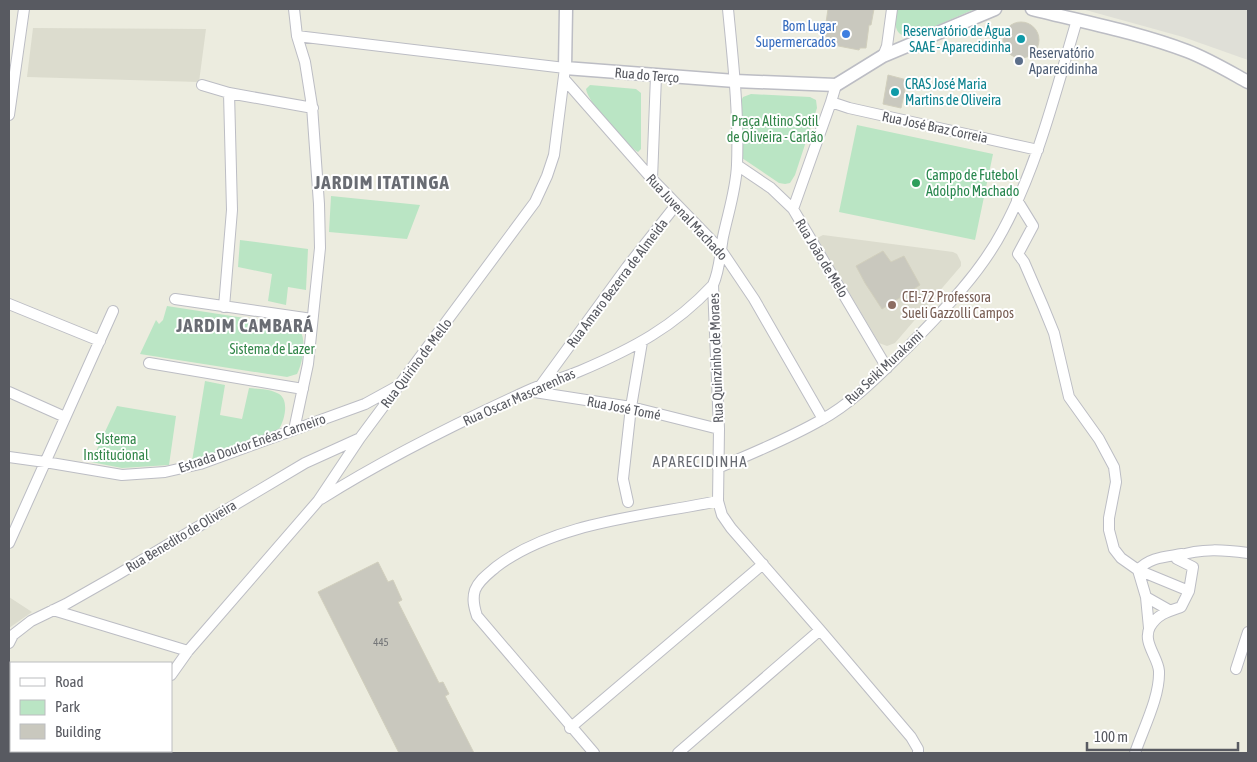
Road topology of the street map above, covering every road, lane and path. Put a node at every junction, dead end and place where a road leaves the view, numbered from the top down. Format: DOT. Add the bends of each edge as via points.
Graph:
graph roads {
  1 [pos="24,9"];
  2 [pos="294,9"];
  3 [pos="566,9"];
  4 [pos="728,9"];
  5 [pos="892,9"];
  6 [pos="995,9"];
  7 [pos="1032,9"];
  8 [pos="982,12"];
  9 [pos="1076,20"];
  10 [pos="297,36"];
  11 [pos="883,56"];
  12 [pos="565,74"];
  13 [pos="656,76"];
  14 [pos="735,81"];
  15 [pos="1248,82"];
  16 [pos="202,85"];
  17 [pos="836,85"];
  18 [pos="229,93"];
  19 [pos="10,94"];
  20 [pos="831,102"];
  21 [pos="313,108"];
  22 [pos="9,115"];
  23 [pos="1038,150"];
  24 [pos="737,165"];
  25 [pos="652,179"];
  26 [pos="1017,200"];
  27 [pos="676,205"];
  28 [pos="793,209"];
  29 [pos="721,250"];
  30 [pos="713,285"];
  31 [pos="175,299"];
  32 [pos="9,304"];
  33 [pos="224,306"];
  34 [pos="113,311"];
  35 [pos="312,319"];
  36 [pos="100,342"];
  37 [pos="642,342"];
  38 [pos="149,364"];
  39 [pos="887,368"];
  40 [pos="399,385"];
  41 [pos="541,385"];
  42 [pos="302,388"];
  43 [pos="528,391"];
  44 [pos="9,392"];
  45 [pos="631,407"];
  46 [pos="65,417"];
  47 [pos="823,419"];
  48 [pos="718,429"];
  49 [pos="294,430"];
  50 [pos="360,438"];
  51 [pos="9,458"];
  52 [pos="45,462"];
  53 [pos="718,468"];
  54 [pos="718,500"];
  55 [pos="318,501"];
  56 [pos="628,502"];
  57 [pos="9,543"];
  58 [pos="1182,554"];
  59 [pos="1248,554"];
  60 [pos="763,564"];
  61 [pos="1138,570"];
  62 [pos="1189,592"];
  63 [pos="1146,597"];
  64 [pos="53,610"];
  65 [pos="1169,610"];
  66 [pos="1149,628"];
  67 [pos="820,630"];
  68 [pos="1248,632"];
  69 [pos="9,643"];
  70 [pos="188,651"];
  71 [pos="1236,669"];
  72 [pos="172,674"];
  73 [pos="570,728"];
  74 [pos="594,753"];
  75 [pos="678,753"];
  76 [pos="918,753"];
  77 [pos="1135,753"];
  1 -- 19 [label="street"];
  2 -- 10 [label="street"];
  3 -- 12 [label="street, Rua Quirino de Mello"];
  4 -- 14 [label="street, Rua Quinzinho de Moraes"];
  5 -- 11 [label="street"];
  6 -- 8 [label="street"];
  7 -- 9 [label="street"];
  8 -- 11 [label="street"];
  9 -- 15 [label="street" via="1187,51"];
  9 -- 23 [label="street, Rua Seiki Murakami"];
  10 -- 12 [label="street, Rua do Terço"];
  10 -- 21 [label="street"];
  11 -- 17 [label="street"];
  12 -- 13 [label="street, Rua do Terço"];
  12 -- 25 [label="street, Rua Juvenal Machado"];
  12 -- 40 [label="street, Rua Quirino de Mello" via="554,155 535,202"];
  13 -- 14 [label="street, Rua do Terço"];
  13 -- 25 [label="street"];
  14 -- 17 [label="street, Rua do Terço"];
  14 -- 24 [label="street, Rua Quinzinho de Moraes"];
  16 -- 18 [label="street"];
  17 -- 20 [label="street"];
  18 -- 21 [label="street"];
  18 -- 33 [label="street" via="232,210"];
  19 -- 22 [label="street"];
  20 -- 23 [label="street, Rua José Braz Correia"];
  20 -- 28 [label="street"];
  21 -- 35 [label="street" via="320,248"];
  23 -- 26 [label="street, Rua Seiki Murakami"];
  24 -- 28 [label="street, Rua João de Melo" via="771,188"];
  24 -- 29 [label="street, Rua Quinzinho de Moraes"];
  25 -- 27 [label="street, Rua Juvenal Machado"];
  26 -- 39 [label="street, Rua Seiki Murakami" via="1003,231 976,272 949,306"];
  26 -- 61 [label="street" via="1033,226 1018,254 1054,333 1070,398 1114,467 1116,482 1109,518 1110,540 1120,558"];
  27 -- 29 [label="street, Rua Juvenal Machado"];
  27 -- 41 [label="street, Rua Amaro Bezerra de Almeida"];
  28 -- 39 [label="street, Rua João de Melo"];
  29 -- 30 [label="street, Rua Quinzinho de Moraes"];
  29 -- 47 [label="street, Rua Juvenal Machado" via="754,299"];
  30 -- 37 [label="street, Rua Oscar Mascarenhas" via="689,309"];
  30 -- 48 [label="street, Rua Quinzinho de Moraes"];
  31 -- 33 [label="street"];
  32 -- 36 [label="street"];
  33 -- 35 [label="street"];
  34 -- 36 [label="street"];
  35 -- 42 [label="street"];
  36 -- 46 [label="street"];
  37 -- 41 [label="street, Rua Oscar Mascarenhas"];
  37 -- 45 [label="street"];
  38 -- 42 [label="street"];
  39 -- 47 [label="street, Rua Seiki Murakami"];
  40 -- 49 [label="street, Estrada Doutor Enéas Carneiro" via="365,404"];
  40 -- 50 [label="street, Rua Quirino de Mello"];
  41 -- 43 [label="street, Rua Oscar Mascarenhas"];
  42 -- 49 [label="street"];
  43 -- 45 [label="street, Rua José Tomé"];
  43 -- 55 [label="street, Rua Oscar Mascarenhas" via="410,448"];
  44 -- 46 [label="street"];
  45 -- 48 [label="street, Rua José Tomé"];
  45 -- 56 [label="street" via="623,479"];
  46 -- 52 [label="street"];
  47 -- 53 [label="street, Rua Seiki Murakami"];
  48 -- 53 [label="street, Rua Quinzinho de Moraes"];
  49 -- 52 [label="street, Estrada Doutor Enéas Carneiro" via="200,464 165,472 122,474"];
  50 -- 55 [label="street, Rua Quirino de Mello"];
  50 -- 64 [label="street, Rua Benedito de Oliveira" via="305,463"];
  51 -- 52 [label="street, Estrada Doutor Enéas Carneiro"];
  52 -- 57 [label="street"];
  53 -- 54 [label="street, Rua Quinzinho de Moraes"];
  54 -- 60 [label="street" via="722,515 731,528"];
  54 -- 73 [label="street" via="587,526 536,543 510,557 483,578 473,602 477,616"];
  55 -- 70 [label="street, Rua Quirino de Mello"];
  58 -- 59 [label="street" via="1229,550"];
  58 -- 61 [label="street" via="1145,562"];
  58 -- 62 [label="street" via="1177,559 1193,567"];
  60 -- 67 [label="street"];
  60 -- 73 [label="street"];
  61 -- 62 [label="street"];
  61 -- 63 [label="street"];
  62 -- 65 [label="street" via="1181,606"];
  63 -- 65 [label="street"];
  63 -- 66 [label="street"];
  64 -- 69 [label="street, Rua Benedito de Oliveira" via="31,621"];
  64 -- 70 [label="street"];
  65 -- 66 [label="street"];
  66 -- 77 [label="street" via="1148,640 1159,677"];
  67 -- 75 [label="street"];
  67 -- 76 [label="street" via="911,737"];
  68 -- 71 [label="street"];
  70 -- 72 [label="street, Rua Quirino de Mello"];
  73 -- 74 [label="street"];
}
